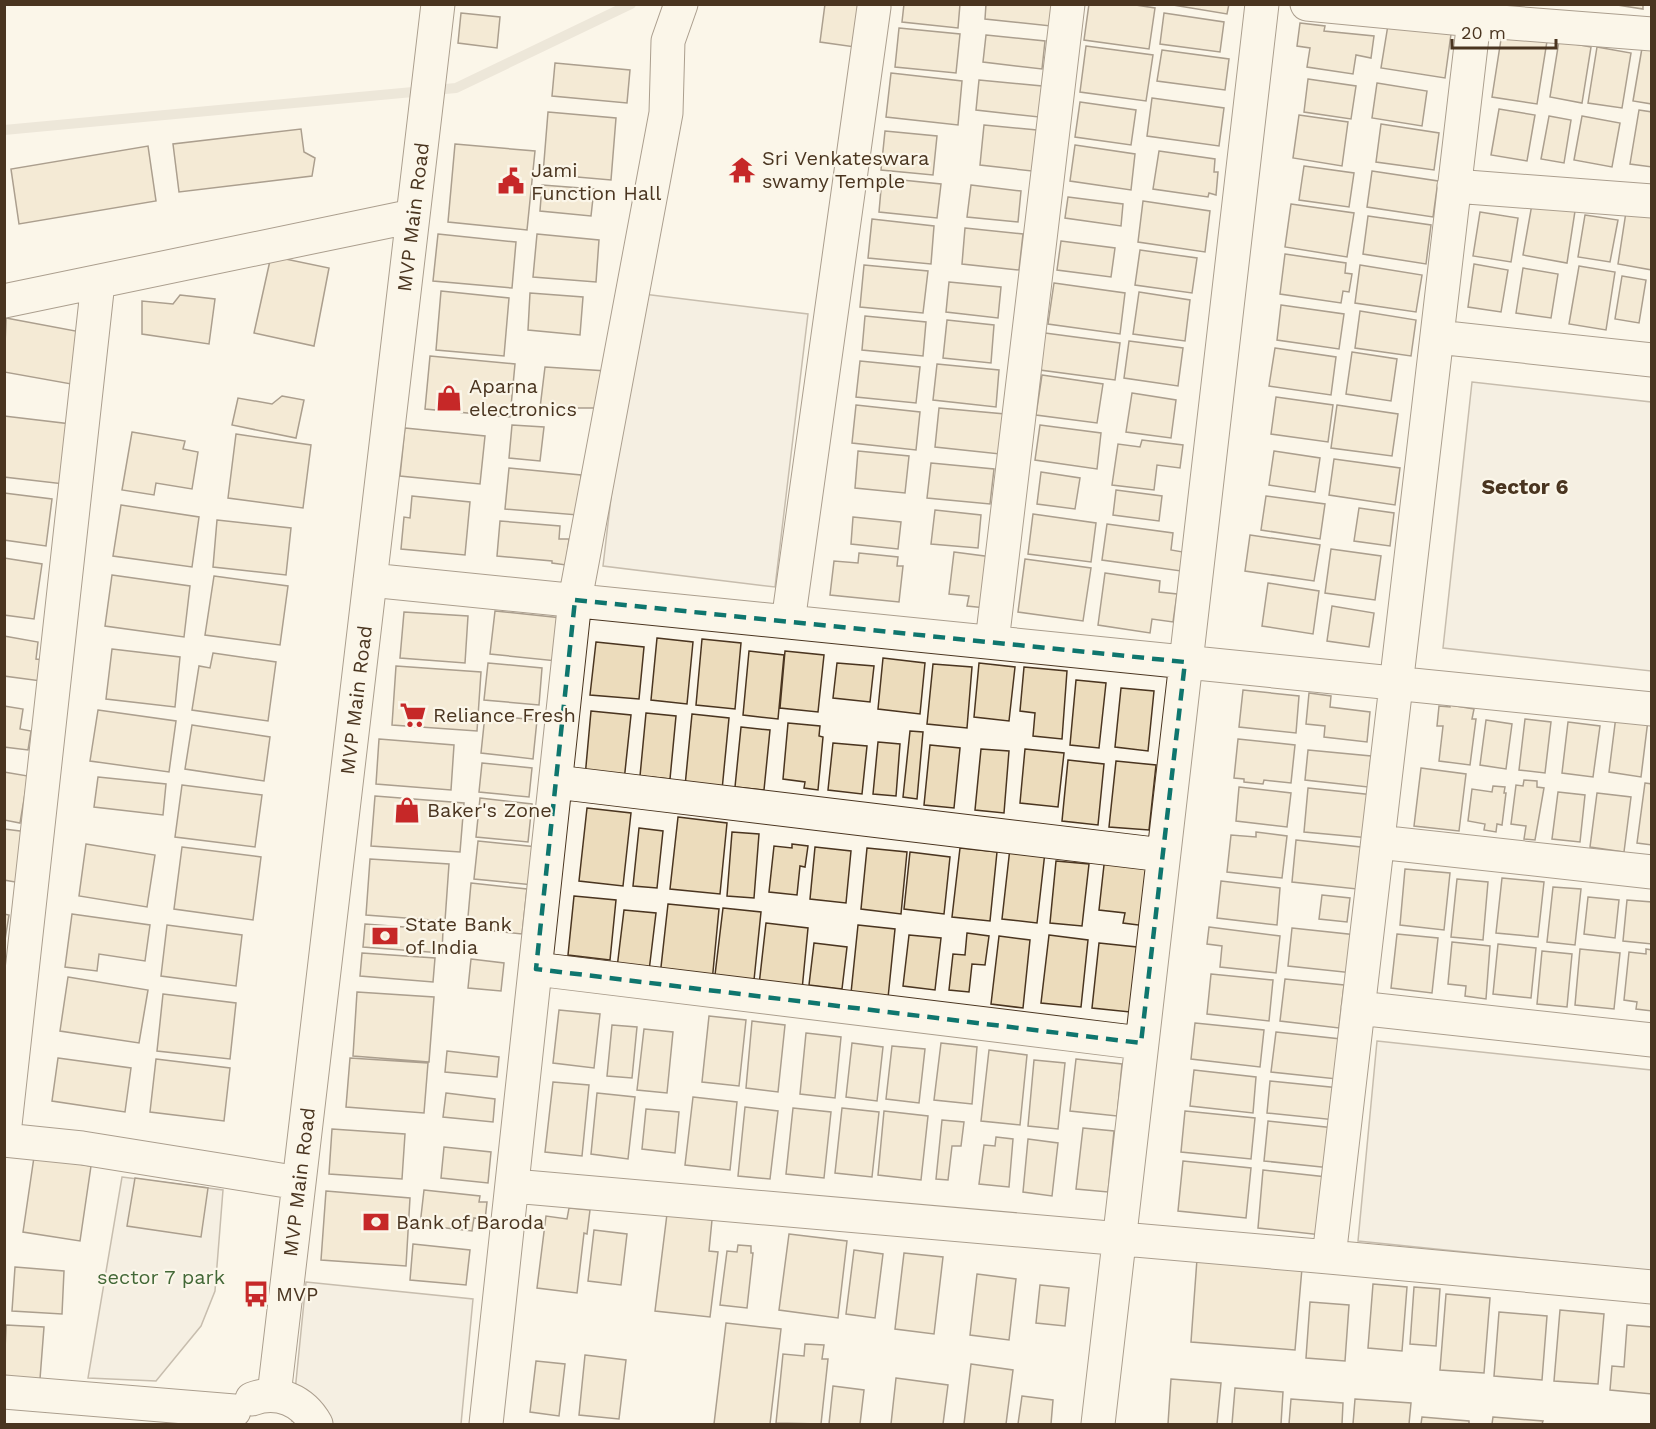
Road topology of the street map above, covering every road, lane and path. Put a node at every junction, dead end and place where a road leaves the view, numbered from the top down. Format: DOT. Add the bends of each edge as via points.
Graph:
graph roads {
  1 [pos="438,4"];
  2 [pos="681,4"];
  3 [pos="1068,4"];
  4 [pos="1262,4"];
  5 [pos="1307,4"];
  6 [pos="874,7"];
  7 [pos="1474,21"];
  8 [pos="1652,34"];
  9 [pos="1454,186"];
  10 [pos="1652,201"];
  11 [pos="413,216"];
  12 [pos="98,282"];
  13 [pos="4,301"];
  14 [pos="1437,337"];
  15 [pos="1652,360"];
  16 [pos="370,579"];
  17 [pos="575,600"];
  18 [pos="788,622"];
  19 [pos="992,642"];
  20 [pos="1185,662"];
  21 [pos="1396,684"];
  22 [pos="1652,709"];
  23 [pos="556,782"];
  24 [pos="1378,842"];
  25 [pos="1163,855"];
  26 [pos="1652,872"];
  27 [pos="536,969"];
  28 [pos="1358,1008"];
  29 [pos="1652,1040"];
  30 [pos="1141,1043"];
  31 [pos="4,1134"];
  32 [pos="4,1140"];
  33 [pos="298,1183"];
  34 [pos="513,1186"];
  35 [pos="1118,1240"];
  36 [pos="1329,1257"];
  37 [pos="1652,1287"];
  38 [pos="4,1392"];
  39 [pos="274,1395"];
  40 [pos="230,1418"];
  41 [pos="316,1424"];
  42 [pos="327,1425"];
  43 [pos="486,1425"];
  44 [pos="1098,1425"];
  1 -- 11 [label="street, MVP Main Road"];
  2 -- 17 [label="street" via="668,41 666,113"];
  3 -- 19 [label="street"];
  4 -- 20 [label="street"];
  5 -- 7 [label="street"];
  6 -- 18 [label="street"];
  7 -- 8 [label="street"];
  7 -- 9 [label="street"];
  9 -- 10 [label="street"];
  9 -- 14 [label="street"];
  11 -- 12 [label="street"];
  11 -- 16 [label="street, MVP Main Road"];
  12 -- 13 [label="street"];
  12 -- 31 [label="street"];
  14 -- 15 [label="street"];
  14 -- 21 [label="street"];
  16 -- 17 [label="street"];
  16 -- 33 [label="street, MVP Main Road"];
  17 -- 18 [label="street"];
  17 -- 23 [label="street"];
  18 -- 19 [label="street"];
  19 -- 20 [label="street"];
  20 -- 21 [label="street"];
  20 -- 25 [label="street"];
  21 -- 22 [label="street"];
  21 -- 24 [label="street"];
  23 -- 25 [label="street"];
  23 -- 27 [label="street"];
  24 -- 26 [label="street"];
  24 -- 28 [label="street"];
  25 -- 30 [label="street"];
  27 -- 30 [label="street"];
  27 -- 34 [label="street"];
  28 -- 29 [label="street"];
  28 -- 36 [label="street"];
  30 -- 35 [label="street"];
  32 -- 33 [label="street" via="81,1148"];
  33 -- 39 [label="street, MVP Main Road"];
  34 -- 35 [label="street"];
  34 -- 43 [label="street"];
  35 -- 36 [label="street"];
  35 -- 44 [label="street"];
  36 -- 37 [label="street"];
  38 -- 40 [label="street"];
  39 -- 40 [label="street" via="245,1402"];
  39 -- 41 [label="street" via="300,1404"];
  41 -- 42 [label="street"];
}
